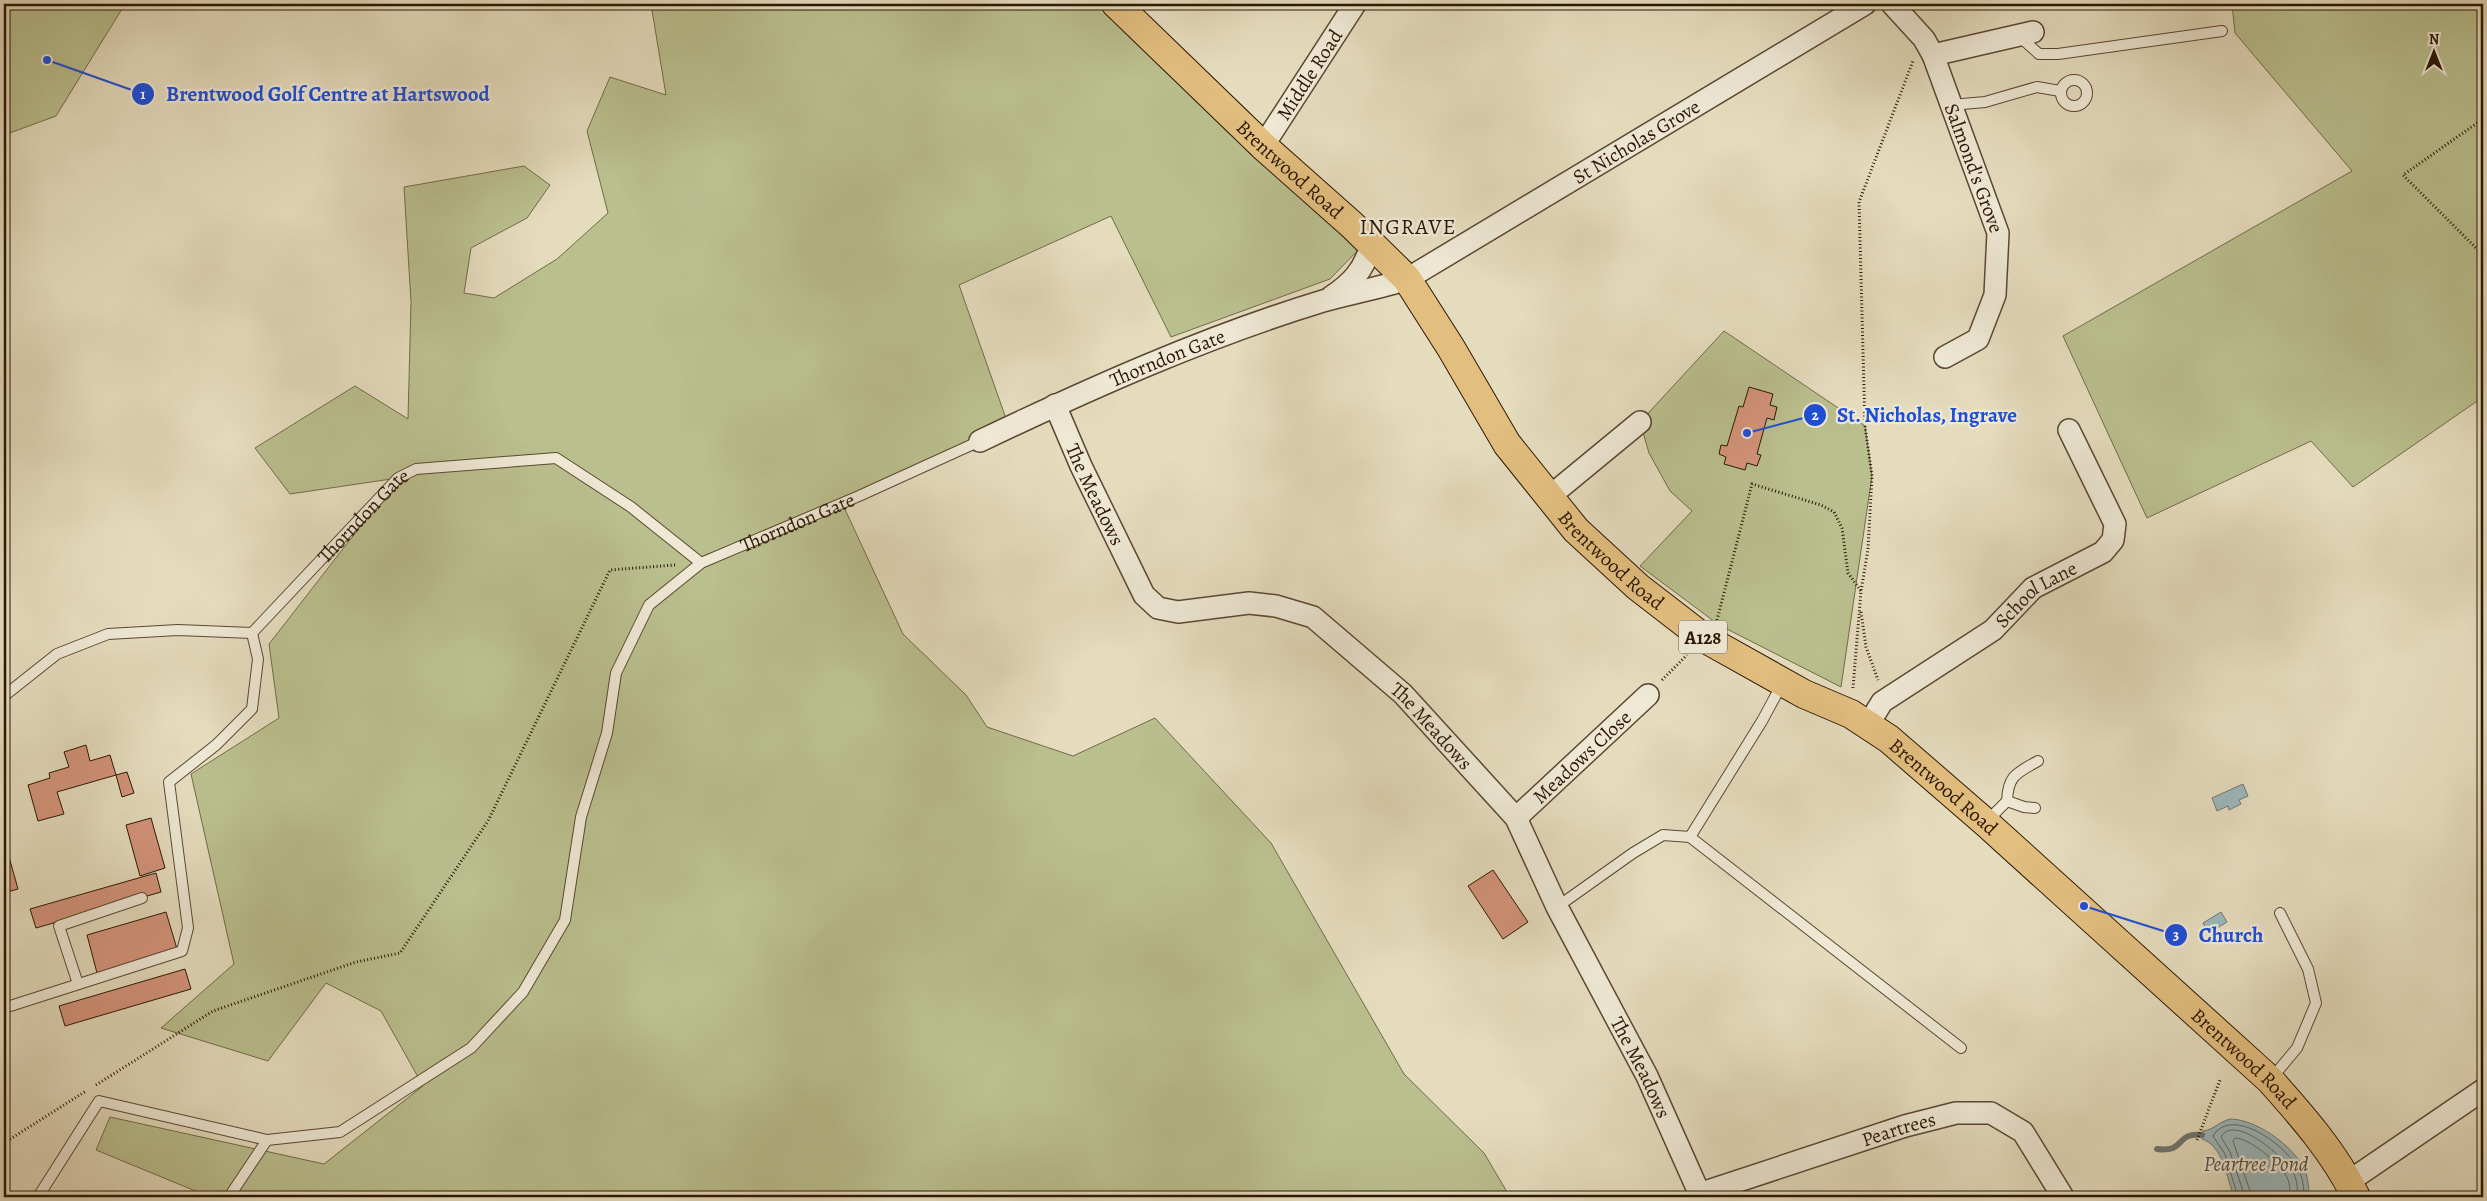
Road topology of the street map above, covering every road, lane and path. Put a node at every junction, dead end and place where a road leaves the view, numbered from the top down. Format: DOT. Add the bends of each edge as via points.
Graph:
graph roads {
  1 [pos="1116,4"];
  2 [pos="1355,4"];
  3 [pos="1866,4"];
  4 [pos="1892,4"];
  5 [pos="2222,31"];
  6 [pos="2026,34"];
  7 [pos="1933,55"];
  8 [pos="2060,91"];
  9 [pos="1951,105"];
  10 [pos="2483,119"];
  11 [pos="1263,146"];
  12 [pos="1370,245"];
  13 [pos="2483,255"];
  14 [pos="1407,279"];
  15 [pos="1324,301"];
  16 [pos="1945,356"];
  17 [pos="1055,405"];
  18 [pos="1640,422"];
  19 [pos="2069,430"];
  20 [pos="980,440"];
  21 [pos="1548,497"];
  22 [pos="701,563"];
  23 [pos="1861,591"];
  24 [pos="252,632"];
  25 [pos="1708,640"];
  26 [pos="1783,682"];
  27 [pos="1648,695"];
  28 [pos="4,696"];
  29 [pos="1888,698"];
  30 [pos="1859,720"];
  31 [pos="2038,761"];
  32 [pos="2007,801"];
  33 [pos="2035,808"];
  34 [pos="1516,818"];
  35 [pos="1986,823"];
  36 [pos="1690,838"];
  37 [pos="142,898"];
  38 [pos="1556,907"];
  39 [pos="2280,913"];
  40 [pos="78,984"];
  41 [pos="4,1008"];
  42 [pos="1961,1048"];
  43 [pos="2220,1080"];
  44 [pos="2270,1080"];
  45 [pos="2483,1090"];
  46 [pos="267,1140"];
  47 [pos="2197,1140"];
  48 [pos="4,1143"];
  49 [pos="2352,1190"];
  50 [pos="1700,1195"];
  51 [pos="38,1197"];
  52 [pos="229,1197"];
  53 [pos="2063,1197"];
  1 -- 11 [label="main road, Brentwood Road / A128"];
  2 -- 11 [label="street, Middle Road"];
  3 -- 14 [label="street, St Nicholas Grove"];
  4 -- 7 [label="street, Salmond's Grove" via="1924,39"];
  5 -- 6 [label="lane" via="2058,54 2039,54"];
  6 -- 7 [label="street"];
  7 -- 9 [label="street, Salmond's Grove"];
  7 -- 23 [label="path" via="1913,61 1859,202 1865,426 1872,476 1868,549"];
  8 -- 9 [label="lane" via="2038,87 1985,102"];
  9 -- 16 [label="street, Salmond's Grove" via="1998,233 1996,295 1978,339"];
  10 -- 13 [label="path" via="2403,175"];
  11 -- 12 [label="main road, Brentwood Road / A128"];
  12 -- 14 [label="main road, Brentwood Road / A128"];
  12 -- 15 [label="street" via="1367,259 1350,284"];
  14 -- 15 [label="street, Thorndon Gate" via="1376,290"];
  14 -- 21 [label="main road, Brentwood Road / A128" via="1507,444"];
  15 -- 17 [label="street, Thorndon Gate" via="1170,355"];
  17 -- 20 [label="street, Thorndon Gate"];
  17 -- 34 [label="street, The Meadows" via="1144,595 1158,608 1178,612 1249,603 1276,606 1314,617 1403,694"];
  18 -- 21 [label="street"];
  19 -- 29 [label="street, School Lane" via="2115,524 2113,540 2103,552 2033,588 1994,630"];
  20 -- 22 [label="lane, Thorndon Gate"];
  21 -- 25 [label="main road, Brentwood Road / A128" via="1576,530 1638,587"];
  22 -- 24 [label="lane, Thorndon Gate" via="631,507 556,458 416,469 398,478"];
  22 -- 46 [label="lane" via="649,605 616,673 607,733 581,817 565,920 523,992 471,1048 340,1132"];
  22 -- 48 [label="path" via="610,570 488,821 400,953 356,962 213,1011"];
  23 -- 25 [label="path" via="1848,573 1842,528 1834,512 1821,504 1752,484"];
  23 -- 29 [label="path" via="1866,647 1874,674"];
  23 -- 30 [label="path"];
  24 -- 28 [label="lane" via="178,630 108,634 57,654"];
  24 -- 40 [label="lane" via="258,659 252,710 216,745 169,782 188,928 182,951"];
  25 -- 26 [label="main road, Brentwood Road / A128"];
  25 -- 27 [label="path"];
  26 -- 30 [label="main road, Brentwood Road / A128"];
  26 -- 36 [label="lane"];
  27 -- 34 [label="street, Meadows Close"];
  29 -- 30 [label="street, School Lane"];
  30 -- 35 [label="main road, Brentwood Road / A128" via="1889,739"];
  31 -- 32 [label="lane" via="2019,772 2008,785"];
  32 -- 33 [label="lane"];
  32 -- 35 [label="lane"];
  34 -- 38 [label="street, The Meadows"];
  35 -- 44 [label="main road, Brentwood Road / A128"];
  36 -- 38 [label="lane" via="1663,835"];
  36 -- 42 [label="lane"];
  37 -- 40 [label="lane" via="59,926"];
  38 -- 50 [label="street, The Meadows" via="1647,1076"];
  39 -- 44 [label="lane" via="2308,969 2316,1003 2297,1048"];
  40 -- 41 [label="lane"];
  43 -- 47 [label="path"];
  44 -- 49 [label="main road, Brentwood Road / A128" via="2309,1123"];
  45 -- 49 [label="street"];
  46 -- 51 [label="lane" via="99,1100"];
  46 -- 52 [label="lane"];
  50 -- 53 [label="street, Peartrees" via="1905,1126 1956,1113 1991,1113 2023,1132"];
}
